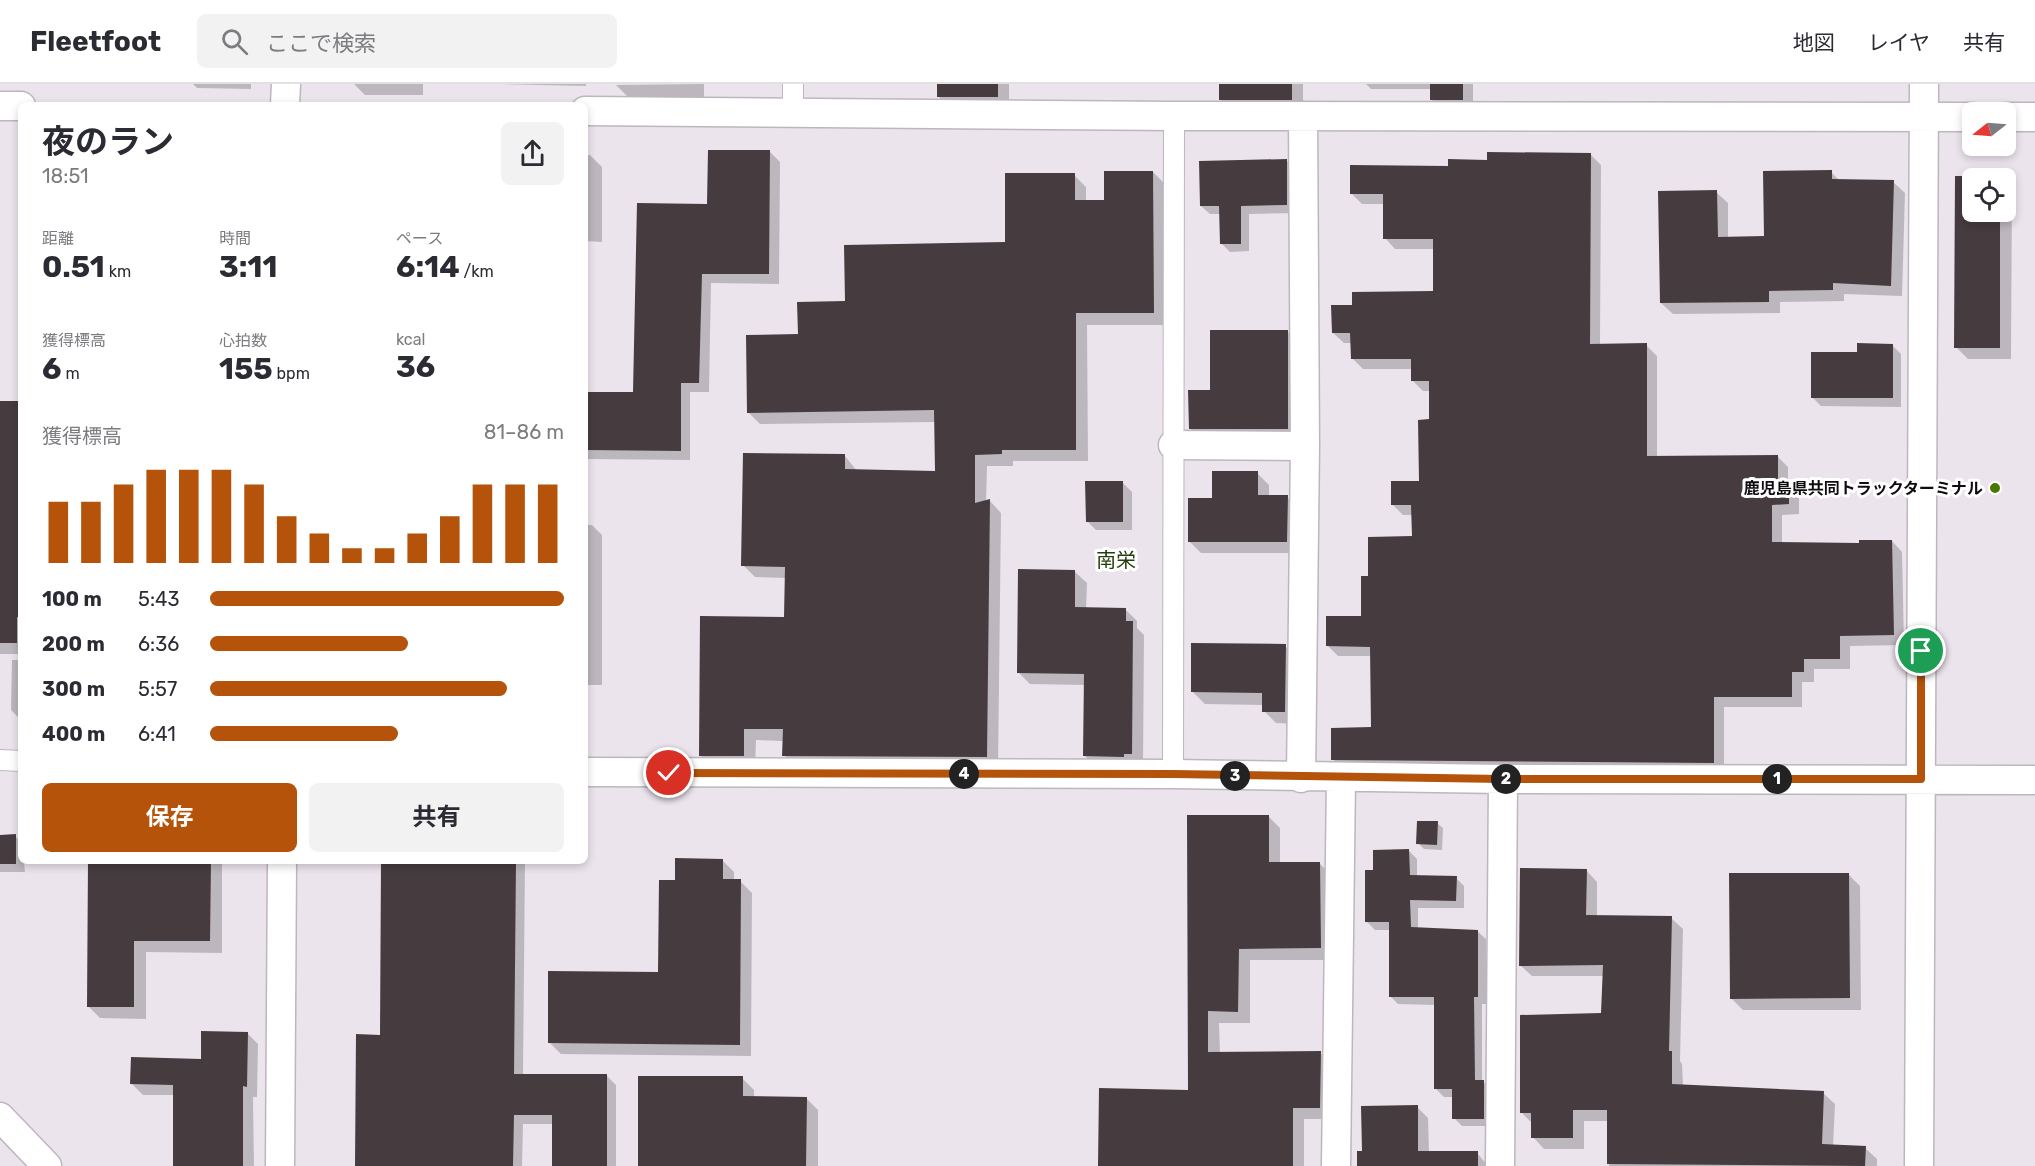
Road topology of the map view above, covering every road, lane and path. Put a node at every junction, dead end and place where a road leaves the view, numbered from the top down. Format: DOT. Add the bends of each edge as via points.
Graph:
graph roads {
  1 [pos="286,84"];
  2 [pos="793,84"];
  3 [pos="1924,84"];
  4 [pos="285,102"];
  5 [pos="0,106"];
  6 [pos="18,106"];
  7 [pos="588,111"];
  8 [pos="793,114"];
  9 [pos="1174,116"];
  10 [pos="1303,116"];
  11 [pos="1924,117"];
  12 [pos="1962,117"];
  13 [pos="2016,117"];
  14 [pos="2035,117"];
  15 [pos="1173,445"];
  16 [pos="1305,446"];
  17 [pos="0,760"];
  18 [pos="18,761"];
  19 [pos="588,772"];
  20 [pos="1173,774"];
  21 [pos="1301,777"];
  22 [pos="1341,778"];
  23 [pos="1503,779"];
  24 [pos="1921,779"];
  25 [pos="2035,780"];
  26 [pos="282,864"];
  27 [pos="0,1117"];
  28 [pos="47,1166"];
  29 [pos="280,1166"];
  30 [pos="1336,1166"];
  31 [pos="1500,1166"];
  32 [pos="1919,1166"];
  1 -- 4 [label="street"];
  2 -- 8 [label="street"];
  3 -- 11 [label="street"];
  5 -- 6 [label="street"];
  7 -- 8 [label="street"];
  8 -- 9 [label="street"];
  9 -- 10 [label="street"];
  9 -- 15 [label="street"];
  10 -- 11 [label="street"];
  10 -- 16 [label="street"];
  11 -- 12 [label="street"];
  11 -- 24 [label="street"];
  13 -- 14 [label="street"];
  15 -- 16 [label="street"];
  15 -- 20 [label="street"];
  16 -- 21 [label="street"];
  17 -- 18 [label="street"];
  19 -- 20 [label="street"];
  20 -- 21 [label="street"];
  21 -- 22 [label="street"];
  22 -- 23 [label="street"];
  22 -- 30 [label="street"];
  23 -- 24 [label="street"];
  23 -- 31 [label="street"];
  24 -- 25 [label="street"];
  24 -- 32 [label="street"];
  26 -- 29 [label="street"];
  27 -- 28 [label="street"];
}
